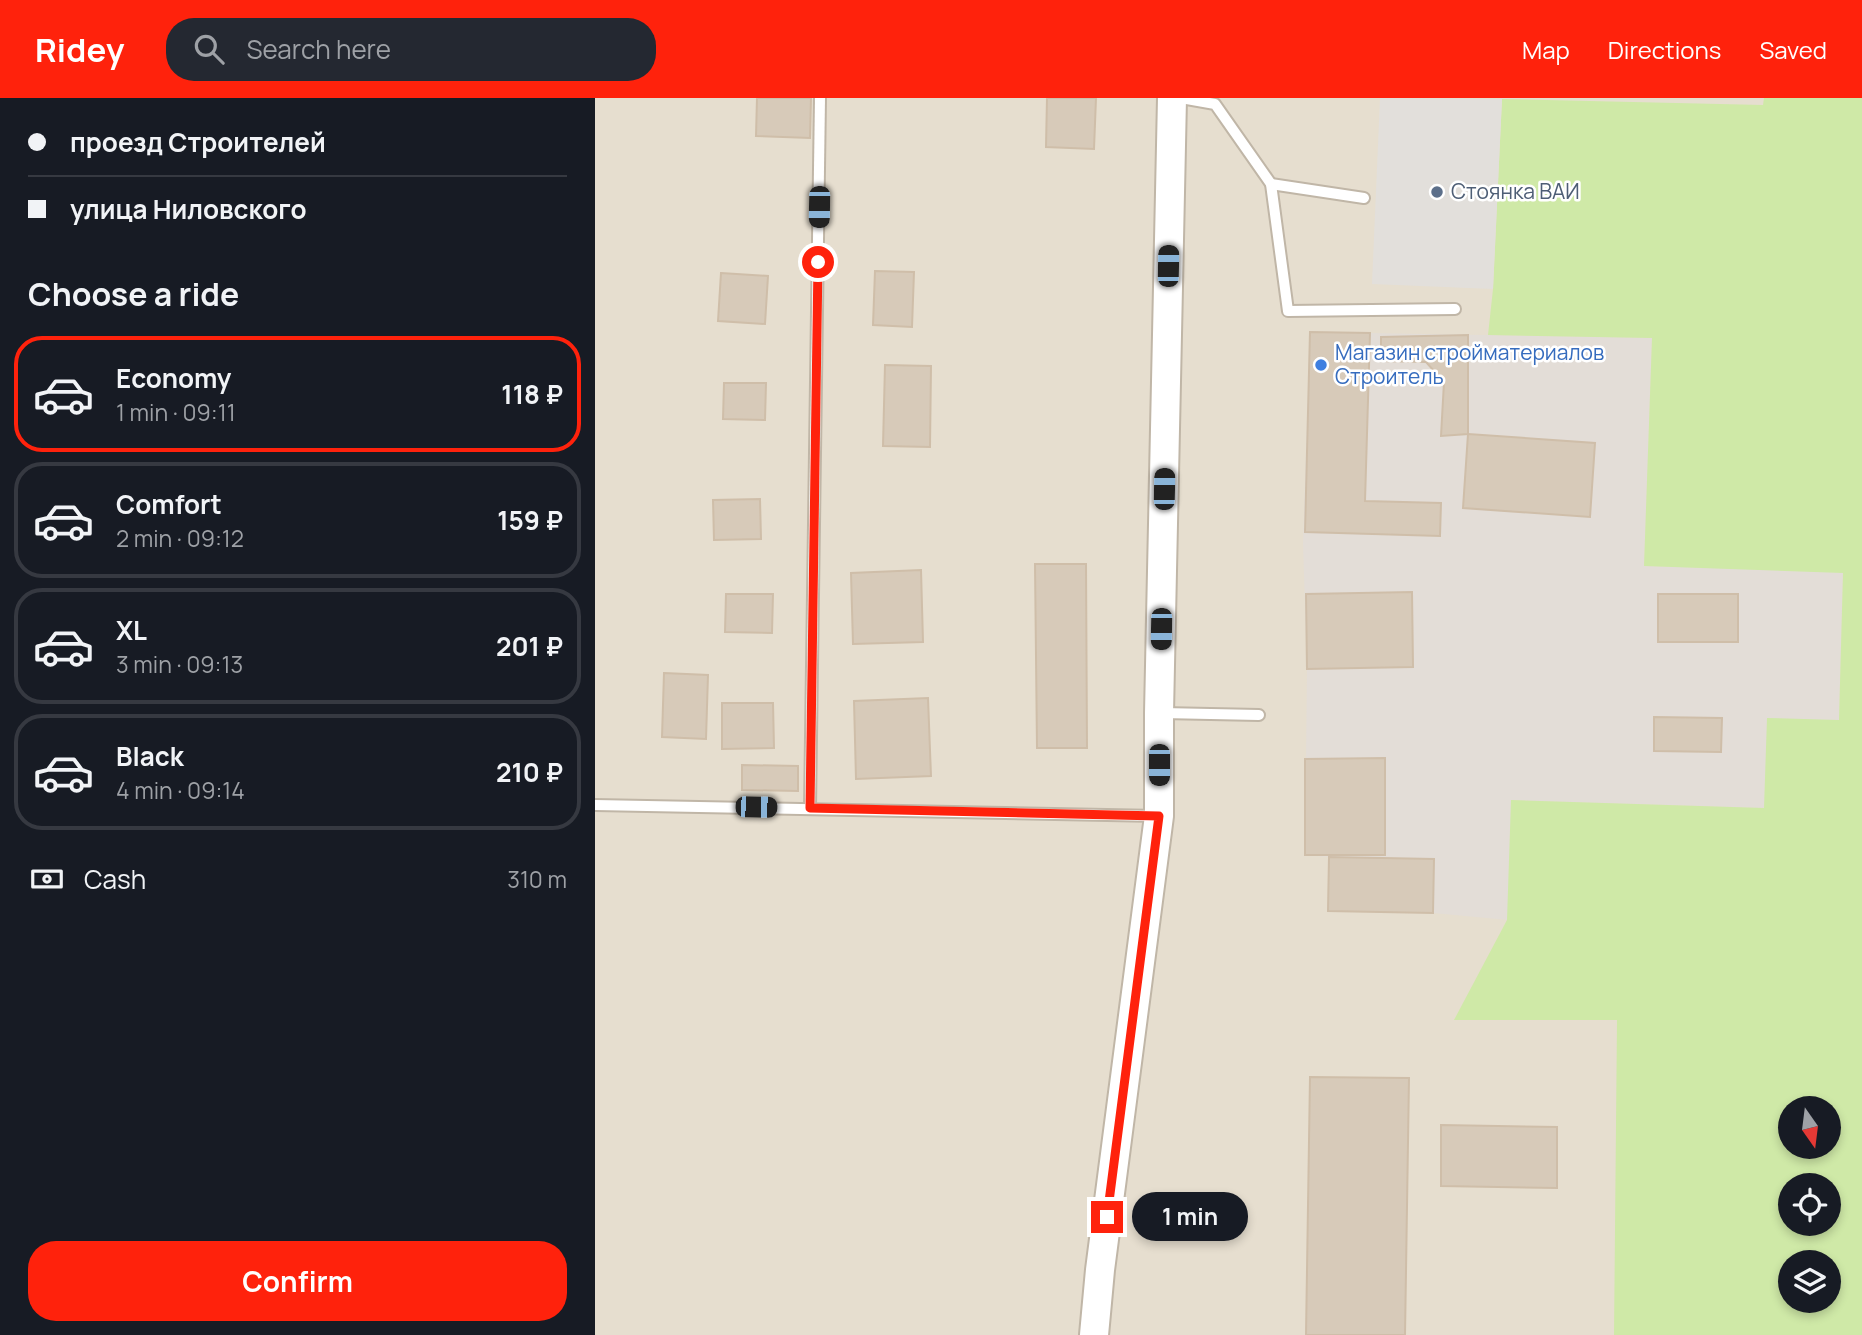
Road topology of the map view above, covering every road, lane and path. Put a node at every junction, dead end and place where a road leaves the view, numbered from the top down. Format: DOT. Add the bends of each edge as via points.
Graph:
graph roads {
  1 [pos="820,98"];
  2 [pos="1172,98"];
  3 [pos="1181,98"];
  4 [pos="1271,184"];
  5 [pos="1364,198"];
  6 [pos="1455,309"];
  7 [pos="1159,713"];
  8 [pos="1259,715"];
  9 [pos="595,805"];
  10 [pos="810,808"];
  11 [pos="1159,816"];
  12 [pos="1097,1335"];
  1 -- 10 [label="lane"];
  2 -- 7 [label="street"];
  3 -- 4 [label="lane" via="1215,104"];
  4 -- 5 [label="lane"];
  4 -- 6 [label="lane" via="1288,311"];
  7 -- 8 [label="lane"];
  7 -- 11 [label="street"];
  9 -- 10 [label="lane"];
  10 -- 11 [label="lane"];
  11 -- 12 [label="street" via="1100,1270"];
}
